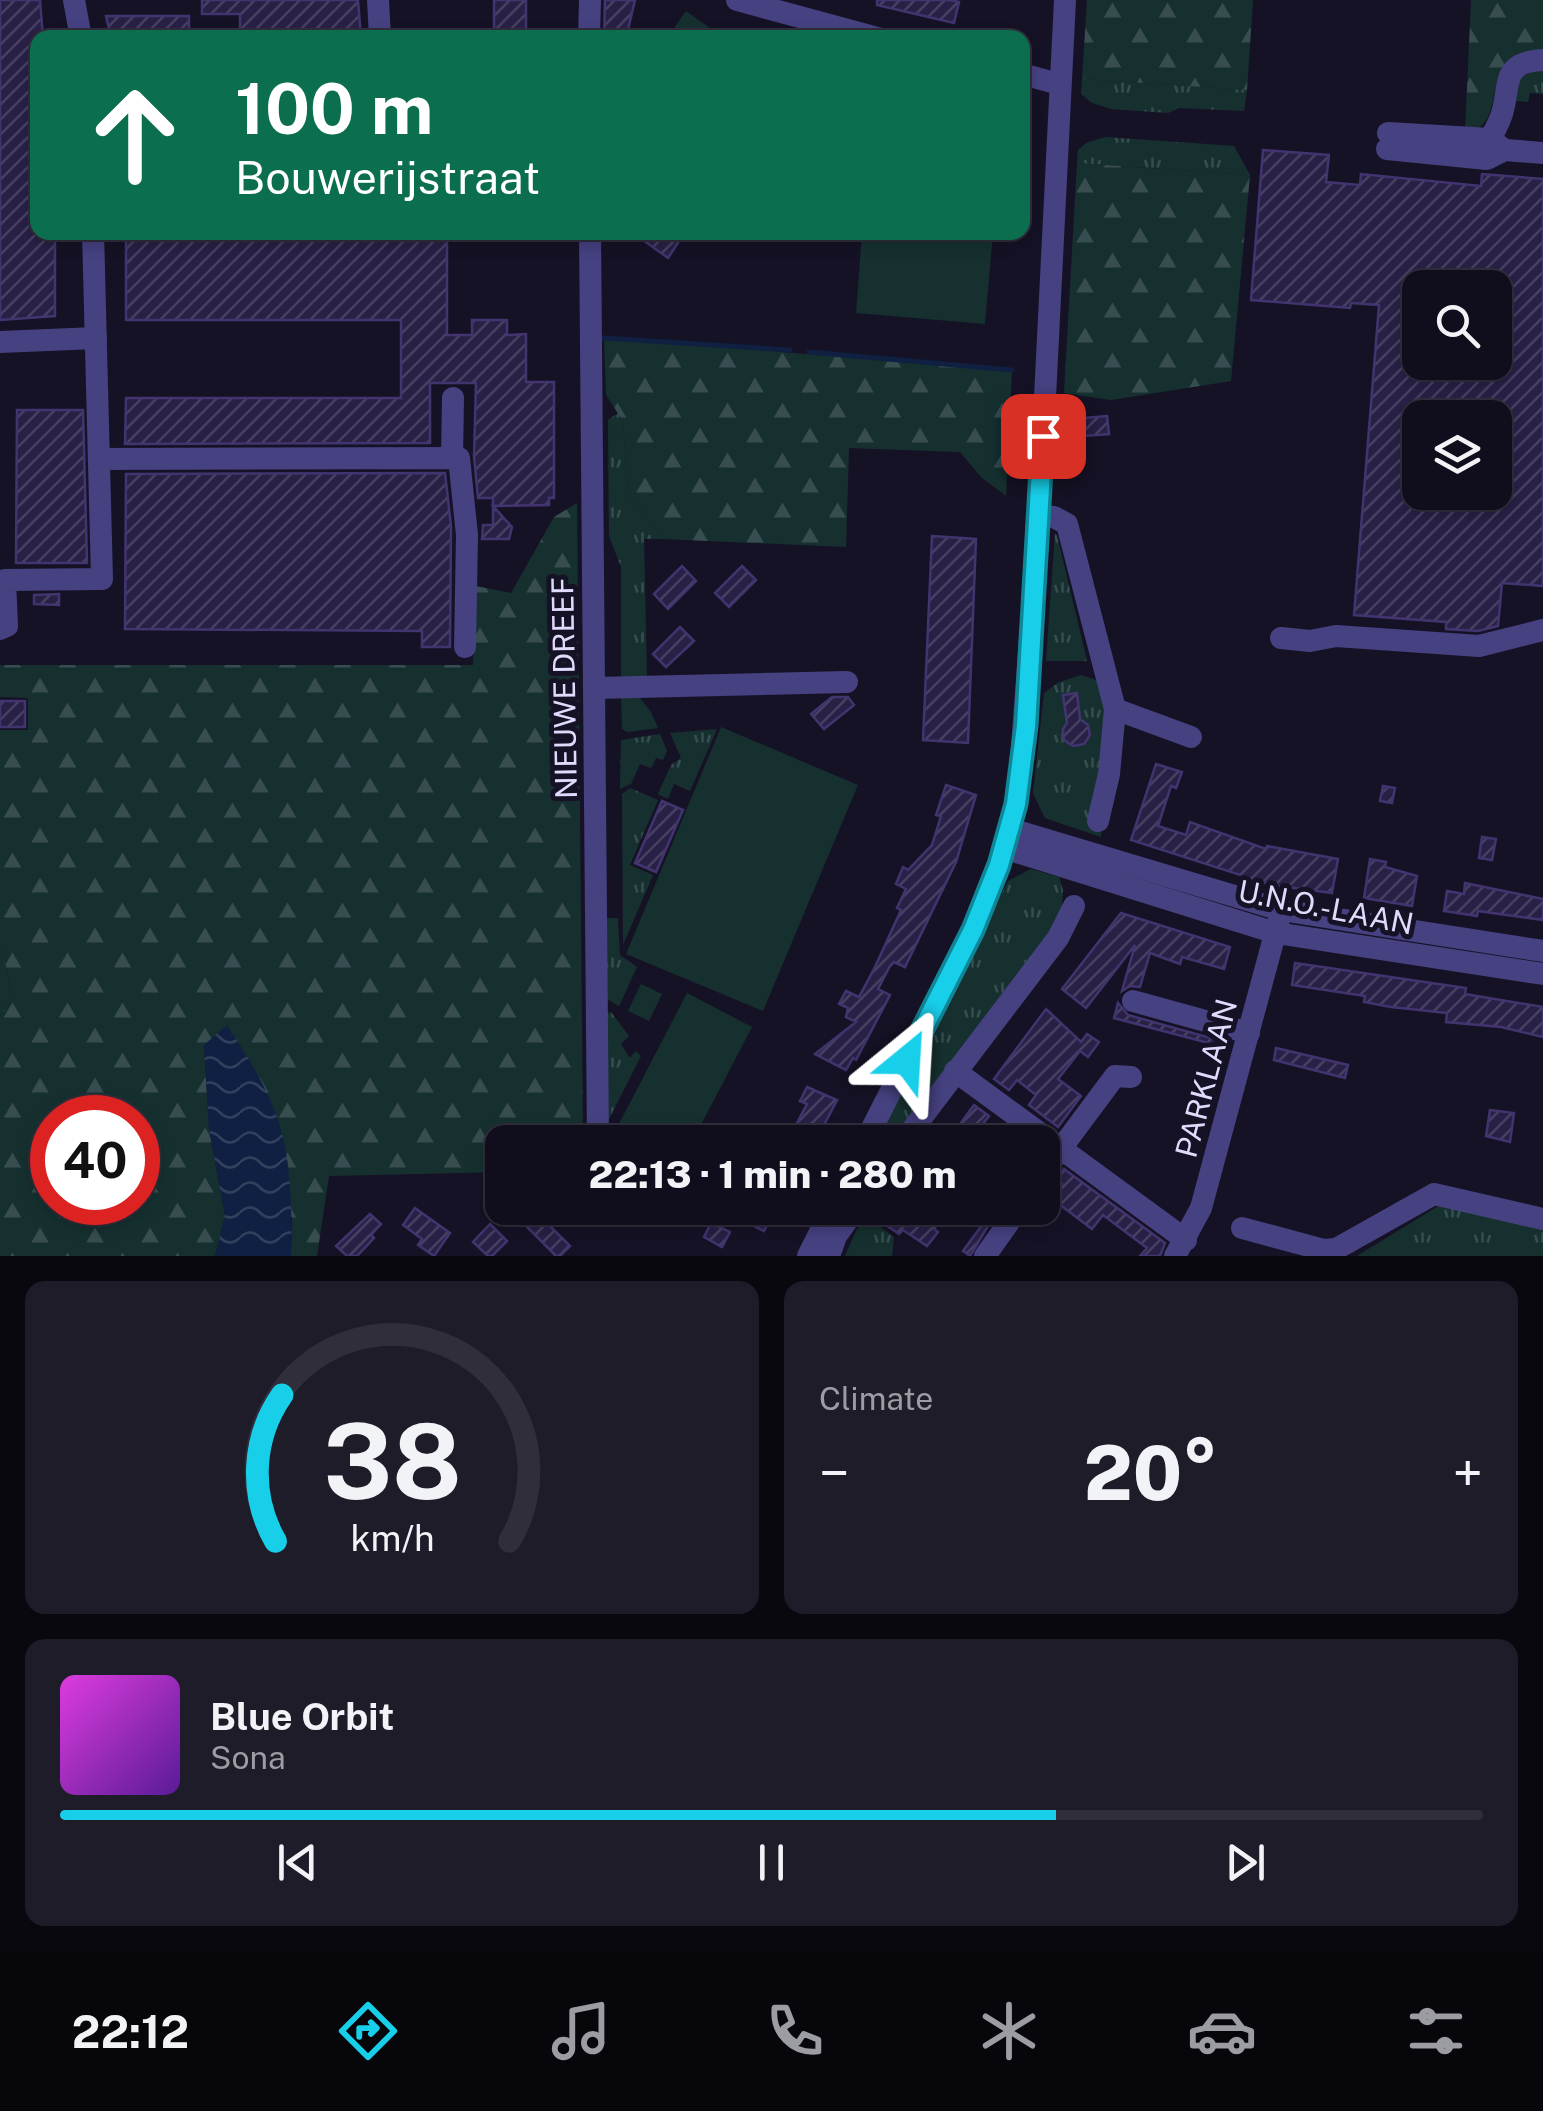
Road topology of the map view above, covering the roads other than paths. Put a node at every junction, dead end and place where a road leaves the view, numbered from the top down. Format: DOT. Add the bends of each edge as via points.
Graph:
graph roads {
  1 [pos="74,0"];
  2 [pos="378,0"];
  3 [pos="590,0"];
  4 [pos="737,0"];
  5 [pos="1065,0"];
  6 [pos="80,30"];
  7 [pos="380,30"];
  8 [pos="589,30"];
  9 [pos="848,30"];
  10 [pos="1543,60"];
  11 [pos="1030,76"];
  12 [pos="1060,84"];
  13 [pos="1505,106"];
  14 [pos="1388,141"];
  15 [pos="1516,149"];
  16 [pos="93,240"];
  17 [pos="590,240"];
  18 [pos="96,338"];
  19 [pos="0,342"];
  20 [pos="452,398"];
  21 [pos="452,458"];
  22 [pos="99,459"];
  23 [pos="1039,516"];
  24 [pos="0,629"];
  25 [pos="1543,630"];
  26 [pos="1281,638"];
  27 [pos="465,647"];
  28 [pos="847,682"];
  29 [pos="595,688"];
  30 [pos="1115,708"];
  31 [pos="1191,737"];
  32 [pos="1098,822"];
  33 [pos="1008,838"];
  34 [pos="1074,906"];
  35 [pos="1278,922"];
  36 [pos="1543,951"];
  37 [pos="1543,974"];
  38 [pos="1133,1000"];
  39 [pos="1250,1033"];
  40 [pos="956,1071"];
  41 [pos="1132,1076"];
  42 [pos="598,1125"];
  43 [pos="874,1125"];
  44 [pos="916,1125"];
  45 [pos="1061,1148"];
  46 [pos="1543,1220"];
  47 [pos="824,1225"];
  48 [pos="844,1225"];
  49 [pos="1007,1225"];
  50 [pos="1242,1228"];
  51 [pos="1181,1248"];
  52 [pos="808,1256"];
  53 [pos="829,1256"];
  54 [pos="985,1256"];
  1 -- 6 [label="street"];
  2 -- 7 [label="street"];
  3 -- 8 [label="street"];
  4 -- 9 [label="street"];
  5 -- 12 [label="street"];
  10 -- 13 [label="street" via="1513,72"];
  11 -- 12 [label="street"];
  12 -- 23 [label="street"];
  13 -- 15 [label="street"];
  13 -- 15 [label="street"];
  14 -- 15 [label="street" via="1488,159"];
  16 -- 18 [label="street"];
  17 -- 29 [label="street, NIEUWE DREEF"];
  18 -- 19 [label="street"];
  18 -- 22 [label="street"];
  20 -- 21 [label="street"];
  21 -- 22 [label="street"];
  21 -- 27 [label="street" via="460,458 467,535"];
  22 -- 24 [label="street" via="102,579 5,580 7,626"];
  23 -- 30 [label="street" via="1067,524"];
  23 -- 33 [label="street" via="1022,764"];
  25 -- 26 [label="street" via="1479,646"];
  28 -- 29 [label="street"];
  29 -- 42 [label="street, NIEUWE DREEF"];
  30 -- 31 [label="street"];
  30 -- 32 [label="street"];
  33 -- 35 [label="street, U.N.O.-LAAN"];
  33 -- 43 [label="street" via="973,930"];
  34 -- 40 [label="street" via="1058,938"];
  35 -- 36 [label="street, U.N.O.-LAAN"];
  35 -- 37 [label="street, U.N.O.-LAAN"];
  35 -- 39 [label="street, PARKLAAN"];
  38 -- 39 [label="street"];
  39 -- 51 [label="street, PARKLAAN" via="1202,1208"];
  40 -- 44 [label="street"];
  40 -- 45 [label="street"];
  41 -- 45 [label="street" via="1115,1076"];
  45 -- 51 [label="street"];
  46 -- 50 [label="street" via="1434,1194 1336,1249"];
  47 -- 52 [label="street"];
  48 -- 53 [label="street"];
  49 -- 54 [label="street"];
}
